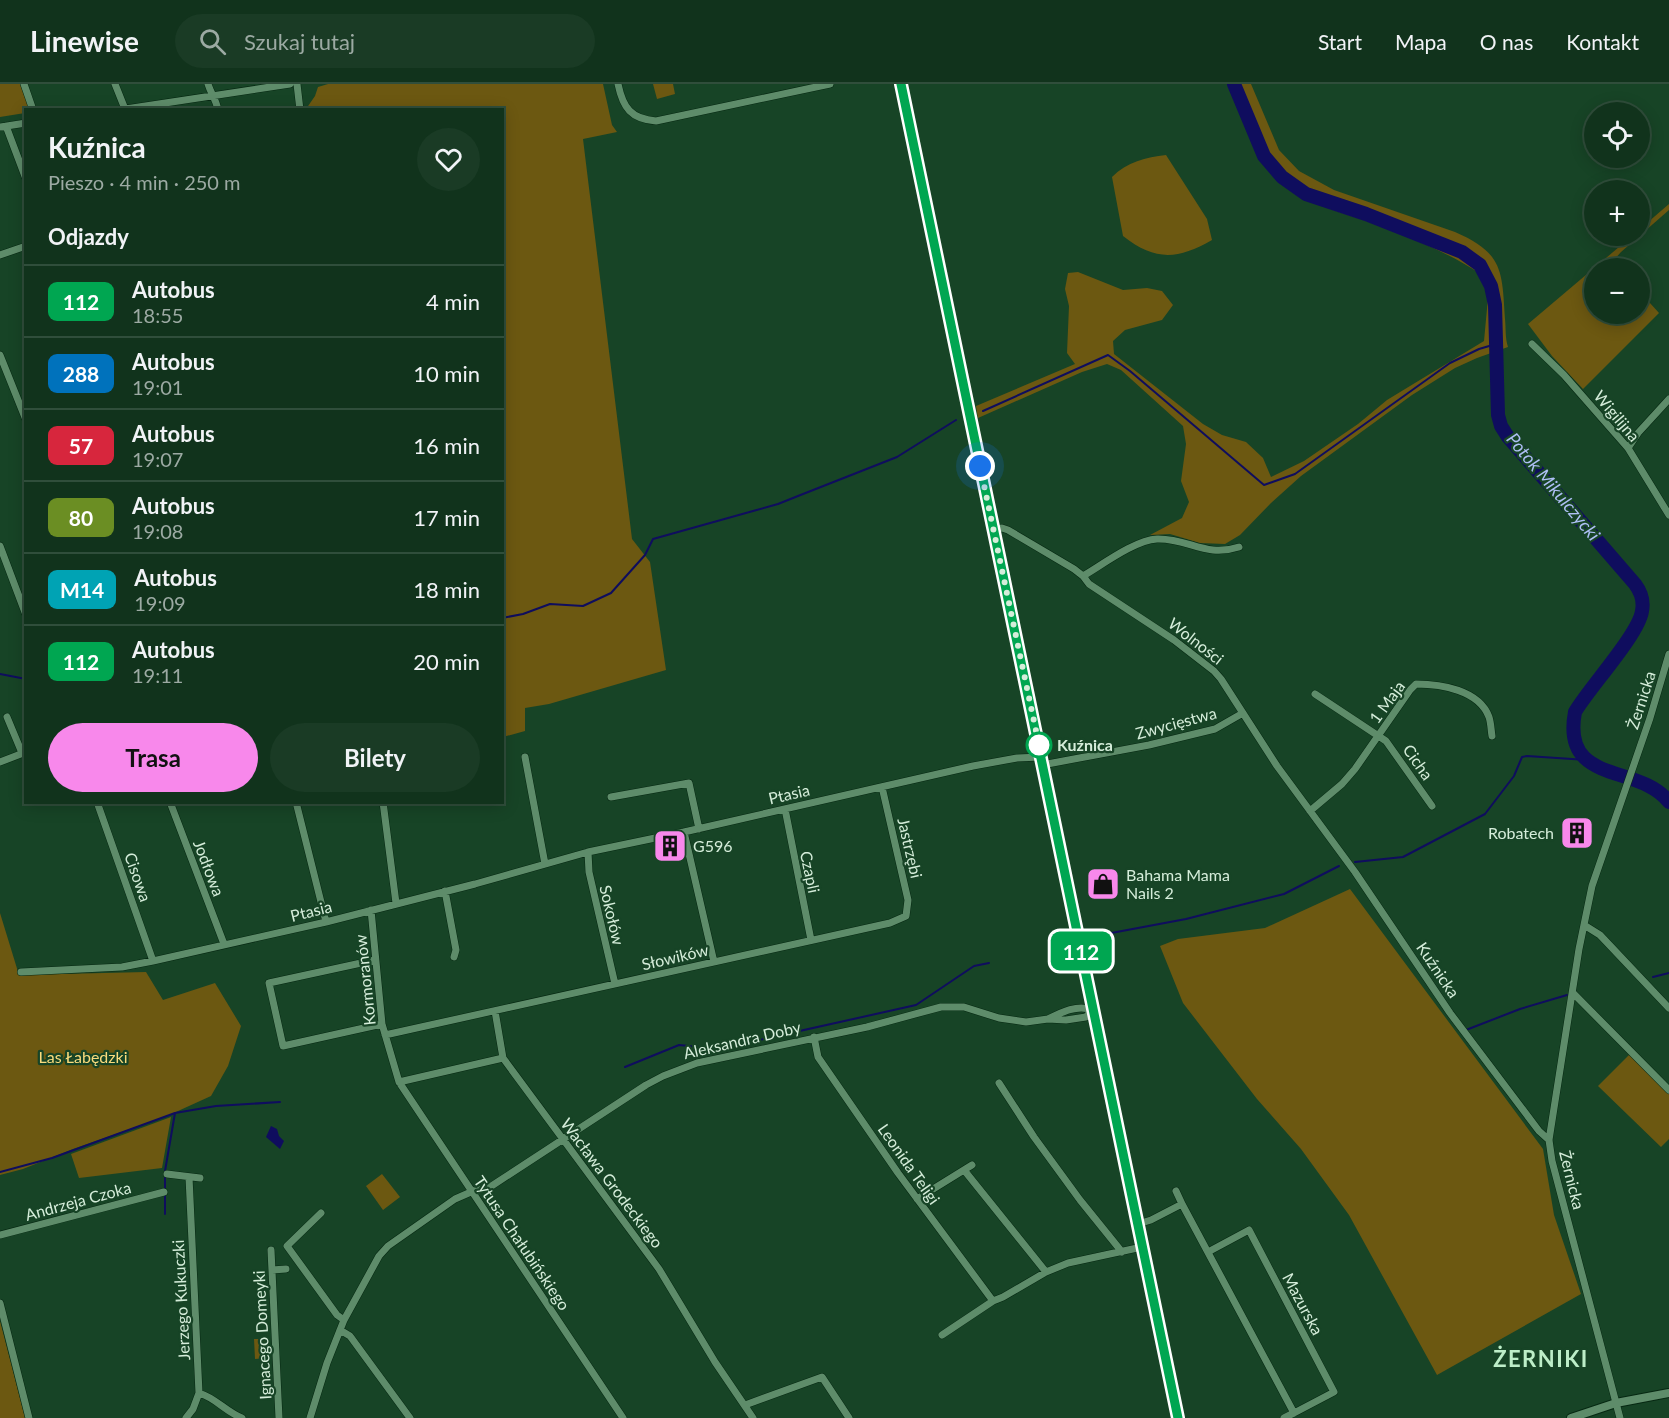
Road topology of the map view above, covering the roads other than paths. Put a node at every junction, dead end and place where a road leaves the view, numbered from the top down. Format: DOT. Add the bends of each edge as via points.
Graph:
graph roads {
  1 [pos="24,84"];
  2 [pos="116,84"];
  3 [pos="208,84"];
  4 [pos="290,84"];
  5 [pos="297,84"];
  6 [pos="618,84"];
  7 [pos="830,84"];
  8 [pos="901,84"];
  9 [pos="213,96"];
  10 [pos="32,108"];
  11 [pos="122,108"];
  12 [pos="141,108"];
  13 [pos="218,108"];
  14 [pos="300,108"];
  15 [pos="24,123"];
  16 [pos="3,126"];
  17 [pos="24,174"];
  18 [pos="24,247"];
  19 [pos="0,255"];
  20 [pos="1533,344"];
  21 [pos="0,355"];
  22 [pos="1669,399"];
  23 [pos="24,415"];
  24 [pos="1628,448"];
  25 [pos="1669,515"];
  26 [pos="993,529"];
  27 [pos="0,546"];
  28 [pos="1239,547"];
  29 [pos="1083,576"];
  30 [pos="24,610"];
  31 [pos="1669,654"];
  32 [pos="1315,694"];
  33 [pos="1243,713"];
  34 [pos="7,717"];
  35 [pos="1492,736"];
  36 [pos="1379,737"];
  37 [pos="24,753"];
  38 [pos="525,758"];
  39 [pos="1042,761"];
  40 [pos="0,762"];
  41 [pos="882,787"];
  42 [pos="611,797"];
  43 [pos="98,804"];
  44 [pos="171,804"];
  45 [pos="296,804"];
  46 [pos="383,804"];
  47 [pos="1432,806"];
  48 [pos="785,809"];
  49 [pos="1310,811"];
  50 [pos="699,829"];
  51 [pos="684,832"];
  52 [pos="588,852"];
  53 [pos="546,864"];
  54 [pos="445,891"];
  55 [pos="396,903"];
  56 [pos="371,910"];
  57 [pos="906,916"];
  58 [pos="326,922"];
  59 [pos="1584,925"];
  60 [pos="811,940"];
  61 [pos="224,944"];
  62 [pos="454,957"];
  63 [pos="375,960"];
  64 [pos="153,961"];
  65 [pos="714,962"];
  66 [pos="21,972"];
  67 [pos="615,984"];
  68 [pos="1572,993"];
  69 [pos="1669,1008"];
  70 [pos="1092,1010"];
  71 [pos="495,1011"];
  72 [pos="382,1024"];
  73 [pos="385,1035"];
  74 [pos="814,1037"];
  75 [pos="503,1058"];
  76 [pos="399,1082"];
  77 [pos="999,1083"];
  78 [pos="1669,1090"];
  79 [pos="563,1140"];
  80 [pos="1549,1140"];
  81 [pos="972,1165"];
  82 [pos="964,1170"];
  83 [pos="167,1174"];
  84 [pos="189,1177"];
  85 [pos="200,1178"];
  86 [pos="1176,1191"];
  87 [pos="164,1192"];
  88 [pos="471,1192"];
  89 [pos="917,1199"];
  90 [pos="1182,1204"];
  91 [pos="321,1213"];
  92 [pos="1138,1224"];
  93 [pos="0,1235"];
  94 [pos="1142,1247"];
  95 [pos="272,1250"];
  96 [pos="1122,1252"];
  97 [pos="1208,1252"];
  98 [pos="286,1269"];
  99 [pos="272,1270"];
  100 [pos="1046,1272"];
  101 [pos="993,1300"];
  102 [pos="0,1303"];
  103 [pos="344,1320"];
  104 [pos="340,1330"];
  105 [pos="942,1335"];
  106 [pos="199,1393"];
  107 [pos="1669,1393"];
  108 [pos="1616,1403"];
  109 [pos="745,1405"];
  110 [pos="1294,1413"];
  111 [pos="29,1418"];
  112 [pos="186,1418"];
  113 [pos="243,1418"];
  114 [pos="279,1418"];
  115 [pos="310,1418"];
  116 [pos="410,1418"];
  117 [pos="623,1418"];
  118 [pos="753,1418"];
  119 [pos="849,1418"];
  120 [pos="1178,1418"];
  121 [pos="1284,1418"];
  122 [pos="1571,1418"];
  123 [pos="1620,1418"];
  1 -- 10 [label="street"];
  2 -- 11 [label="street"];
  3 -- 9 [label="street"];
  4 -- 9 [label="street"];
  5 -- 14 [label="street"];
  6 -- 7 [label="street" via="626,107 644,120 656,121"];
  8 -- 26 [label="main road"];
  9 -- 12 [label="street"];
  9 -- 13 [label="street"];
  15 -- 16 [label="street"];
  16 -- 17 [label="street"];
  18 -- 19 [label="street"];
  20 -- 24 [label="street, Wigilijna"];
  21 -- 23 [label="street"];
  22 -- 24 [label="street"];
  24 -- 25 [label="street, Wigilijna"];
  26 -- 29 [label="street, Wolności" via="1008,530"];
  26 -- 39 [label="main road"];
  27 -- 30 [label="street"];
  28 -- 29 [label="street" via="1207,551 1155,539 1142,542"];
  29 -- 33 [label="street, Wolności" via="1214,671"];
  31 -- 59 [label="street, Żernicka" via="1600,860"];
  32 -- 36 [label="street, Cicha"];
  33 -- 39 [label="street, Zwycięstwa" via="1215,729 1149,745"];
  33 -- 49 [label="street, Wolności"];
  34 -- 37 [label="street"];
  35 -- 36 [label="street, 1 Maja" via="1489,718 1471,697 1457,690 1416,684"];
  36 -- 47 [label="street, Cicha" via="1386,741"];
  36 -- 49 [label="street, 1 Maja" via="1342,784"];
  37 -- 40 [label="street"];
  38 -- 53 [label="street"];
  39 -- 41 [label="street, Ptasia" via="1017,758"];
  39 -- 70 [label="main road"];
  41 -- 48 [label="street, Ptasia"];
  41 -- 57 [label="street, Jastrzębi" via="908,900"];
  42 -- 50 [label="street" via="689,783"];
  43 -- 64 [label="street, Cisowa"];
  44 -- 61 [label="street, Jodłowa"];
  45 -- 58 [label="street"];
  46 -- 55 [label="street"];
  48 -- 50 [label="street, Ptasia"];
  48 -- 60 [label="street, Czapli"];
  49 -- 80 [label="street, Kuźnicka" via="1456,1021"];
  50 -- 51 [label="street, Ptasia"];
  51 -- 52 [label="street, Ptasia"];
  51 -- 65 [label="street"];
  52 -- 53 [label="street, Ptasia"];
  52 -- 67 [label="street, Sokołów" via="589,872"];
  53 -- 54 [label="street, Ptasia"];
  54 -- 55 [label="street, Ptasia"];
  54 -- 62 [label="street"];
  55 -- 56 [label="street, Ptasia"];
  56 -- 58 [label="street, Ptasia"];
  56 -- 63 [label="street, Kormoranów"];
  57 -- 60 [label="street, Słowików"];
  58 -- 61 [label="street, Ptasia"];
  59 -- 68 [label="street, Żernicka"];
  59 -- 69 [label="street" via="1600,935"];
  60 -- 65 [label="street, Słowików"];
  61 -- 64 [label="street, Ptasia"];
  63 -- 72 [label="street, Kormoranów"];
  63 -- 72 [label="street" via="269,983 283,1046"];
  64 -- 66 [label="street, Ptasia" via="122,967"];
  65 -- 67 [label="street, Słowików"];
  67 -- 71 [label="street, Słowików"];
  68 -- 78 [label="street"];
  68 -- 80 [label="street, Żernicka"];
  70 -- 74 [label="street, Aleksandra Doby" via="1084,1007 1026,1022 964,1007 941,1007"];
  70 -- 92 [label="main road"];
  71 -- 73 [label="street, Słowików"];
  71 -- 75 [label="street"];
  72 -- 73 [label="street, Kormoranów"];
  73 -- 76 [label="street, Kormoranów"];
  74 -- 79 [label="street, Aleksandra Doby" via="679,1069 646,1085"];
  74 -- 89 [label="street, Leonida Teligi" via="818,1057"];
  75 -- 76 [label="street"];
  75 -- 79 [label="street, Wacława Grodeckiego"];
  76 -- 88 [label="street, Tytusa Chałubińskiego"];
  77 -- 96 [label="street" via="1034,1137"];
  79 -- 88 [label="street, Aleksandra Doby" via="490,1187"];
  79 -- 109 [label="street, Wacława Grodeckiego" via="659,1269"];
  80 -- 108 [label="street, Żernicka"];
  81 -- 82 [label="street"];
  82 -- 89 [label="street"];
  82 -- 100 [label="street"];
  83 -- 84 [label="street"];
  84 -- 85 [label="street"];
  84 -- 106 [label="street, Jerzego Kukuczki"];
  86 -- 90 [label="street"];
  87 -- 93 [label="street, Andrzeja Czoka"];
  88 -- 103 [label="street" via="388,1246"];
  88 -- 117 [label="street, Tytusa Chałubińskiego"];
  89 -- 101 [label="street, Leonida Teligi"];
  90 -- 92 [label="street"];
  90 -- 97 [label="street"];
  91 -- 103 [label="street" via="287,1246"];
  92 -- 94 [label="main road"];
  94 -- 96 [label="street"];
  94 -- 120 [label="main road"];
  95 -- 99 [label="street, Ignacego Domeyki"];
  96 -- 100 [label="street" via="1068,1263"];
  97 -- 110 [label="street"];
  97 -- 110 [label="street, Mazurska" via="1249,1230 1334,1392"];
  98 -- 99 [label="street"];
  99 -- 114 [label="street, Ignacego Domeyki"];
  100 -- 101 [label="street"];
  101 -- 105 [label="street"];
  102 -- 111 [label="street"];
  103 -- 104 [label="street"];
  104 -- 115 [label="street"];
  104 -- 116 [label="street" via="350,1336"];
  106 -- 112 [label="street"];
  106 -- 113 [label="street"];
  107 -- 108 [label="street"];
  108 -- 122 [label="street"];
  108 -- 123 [label="street, Żernicka"];
  109 -- 118 [label="street, Wacława Grodeckiego"];
  109 -- 119 [label="street" via="822,1377"];
  110 -- 121 [label="street, Mazurska"];
}
